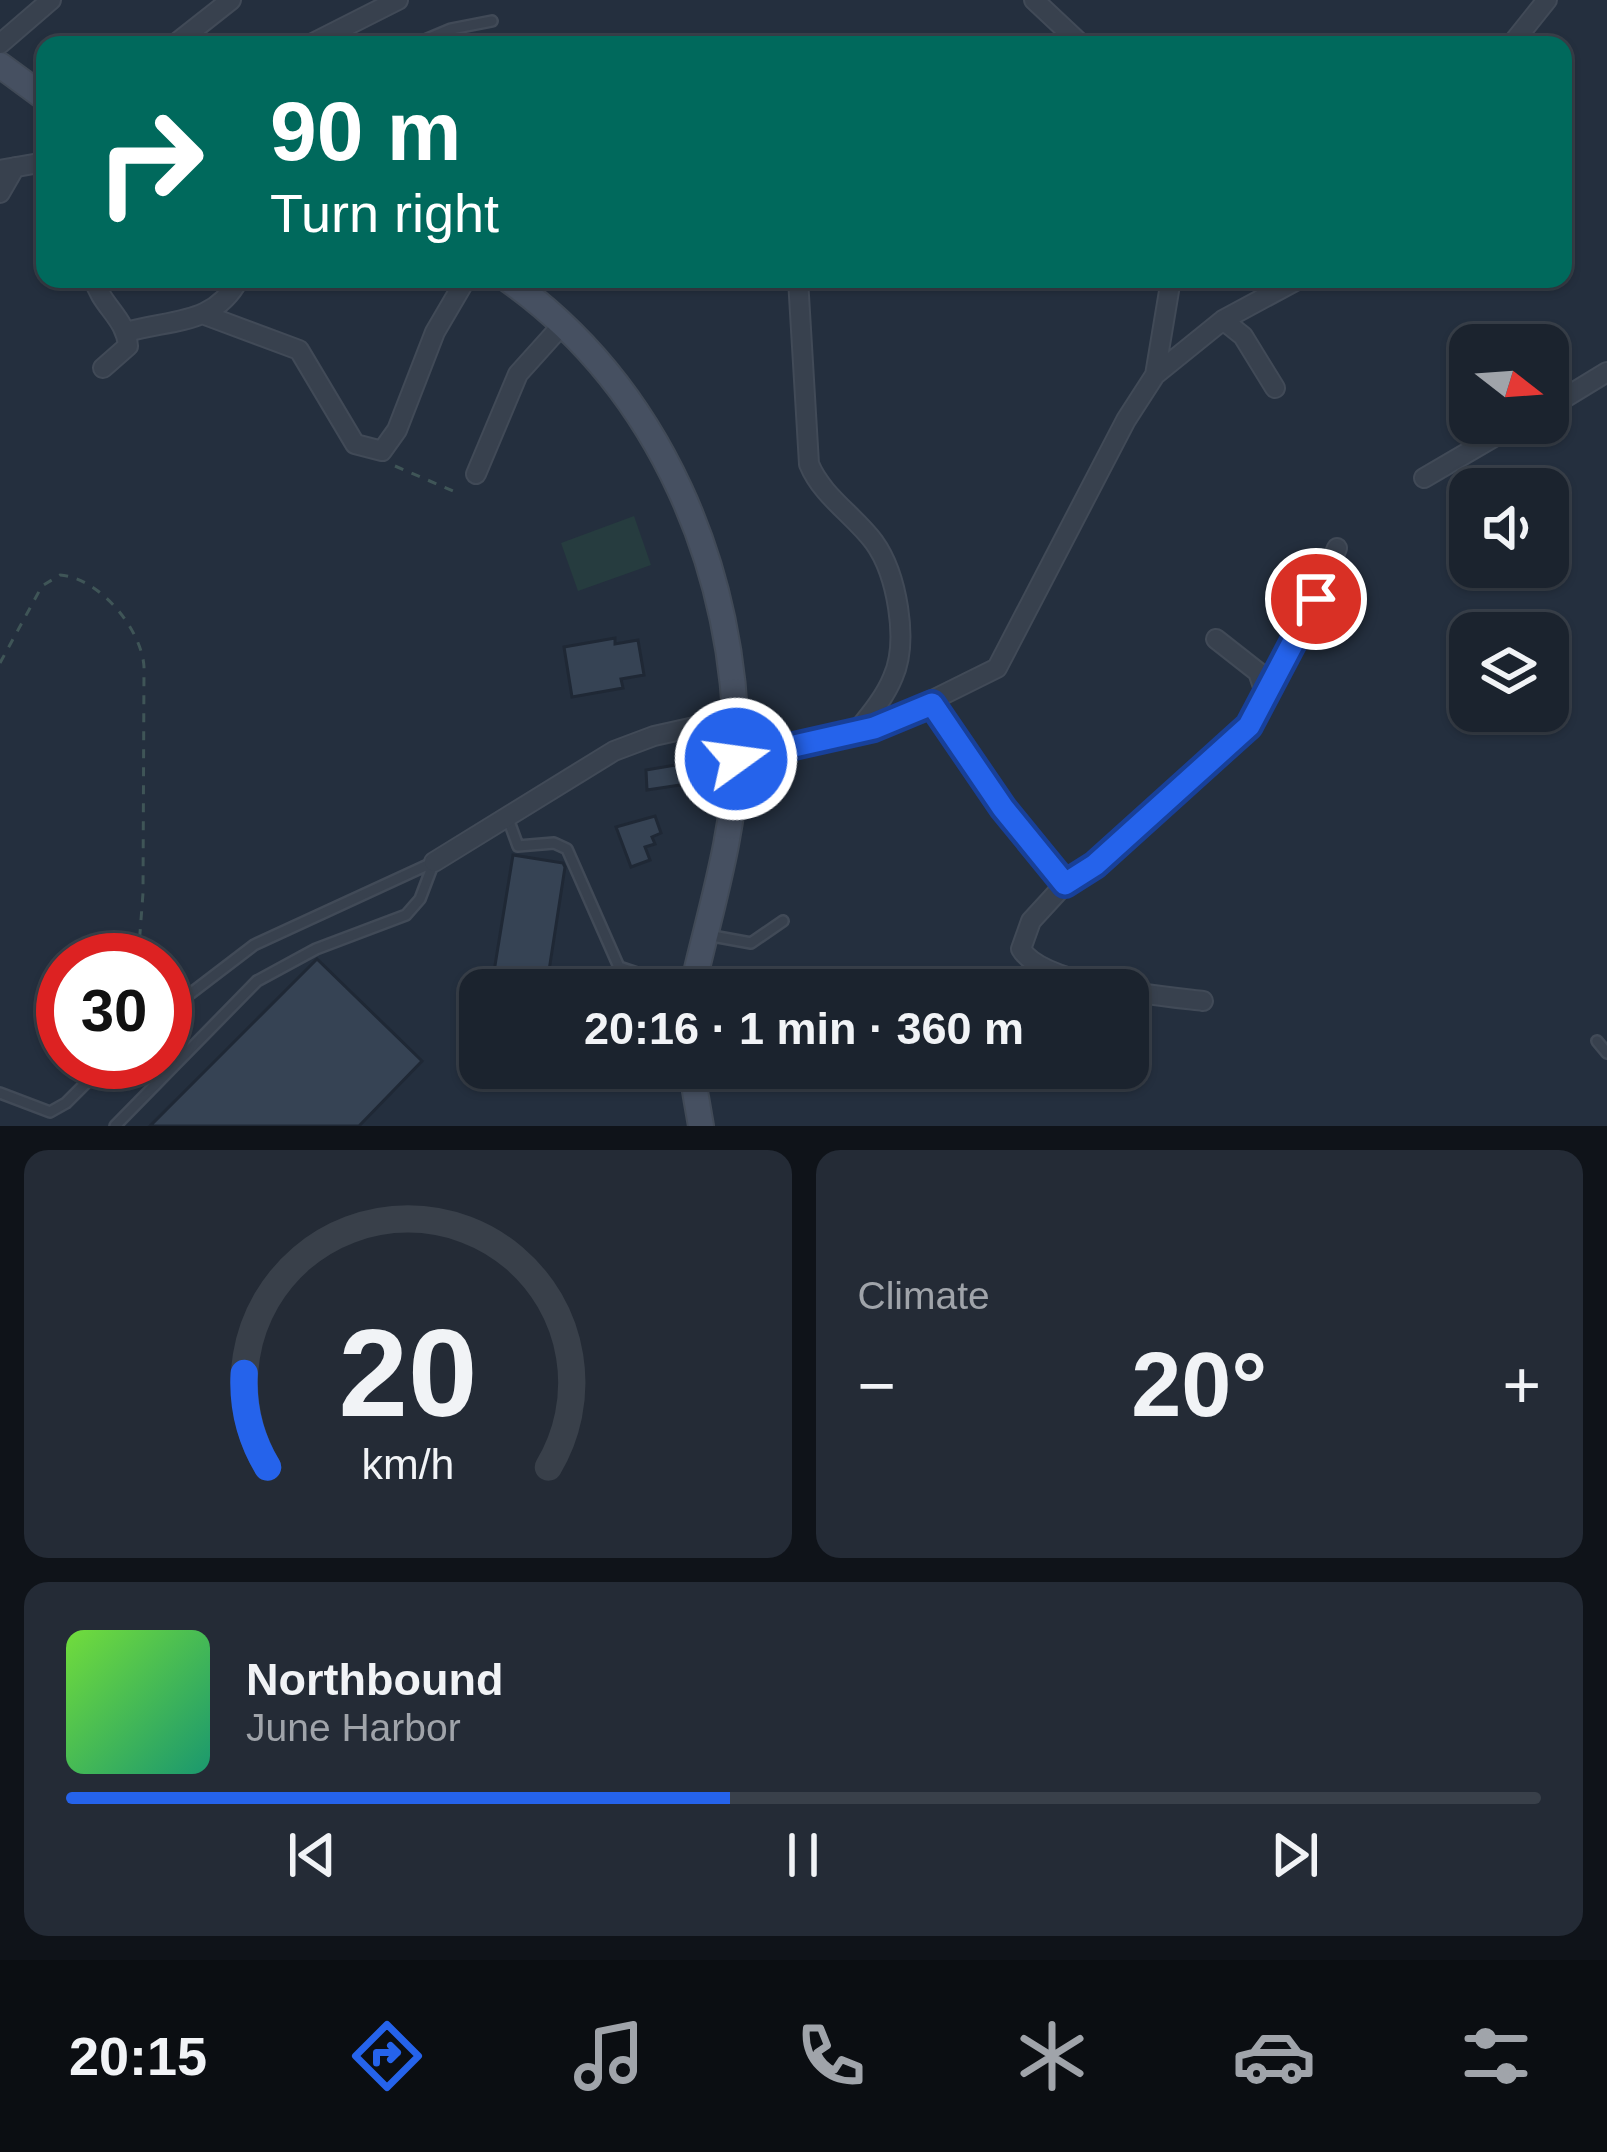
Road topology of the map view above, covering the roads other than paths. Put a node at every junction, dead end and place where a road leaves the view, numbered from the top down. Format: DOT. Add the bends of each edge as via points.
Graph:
graph roads {
  1 [pos="51,0"];
  2 [pos="232,0"];
  3 [pos="398,0"];
  4 [pos="1034,0"];
  5 [pos="1547,0"];
  6 [pos="492,22"];
  7 [pos="186,36"];
  8 [pos="328,36"];
  9 [pos="434,36"];
  10 [pos="1072,36"];
  11 [pos="1517,36"];
  12 [pos="0,44"];
  13 [pos="0,65"];
  14 [pos="36,91"];
  15 [pos="8,169"];
  16 [pos="0,194"];
  17 [pos="100,288"];
  18 [pos="230,288"];
  19 [pos="461,288"];
  20 [pos="519,288"];
  21 [pos="799,288"];
  22 [pos="1170,288"];
  23 [pos="1282,288"];
  24 [pos="205,315"];
  25 [pos="1222,320"];
  26 [pos="563,324"];
  27 [pos="127,332"];
  28 [pos="103,368"];
  29 [pos="1607,372"];
  30 [pos="1155,375"];
  31 [pos="1276,388"];
  32 [pos="1569,395"];
  33 [pos="1482,444"];
  34 [pos="476,474"];
  35 [pos="1424,478"];
  36 [pos="1337,548"];
  37 [pos="1216,639"];
  38 [pos="1265,693"];
  39 [pos="932,704"];
  40 [pos="735,718"];
  41 [pos="856,731"];
  42 [pos="736,759"];
  43 [pos="507,816"];
  44 [pos="434,862"];
  45 [pos="1065,884"];
  46 [pos="783,921"];
  47 [pos="704,934"];
  48 [pos="625,969"];
  49 [pos="695,969"];
  50 [pos="192,993"];
  51 [pos="1203,1001"];
  52 [pos="1597,1041"];
  53 [pos="1607,1053"];
  54 [pos="80,1089"];
  55 [pos="694,1089"];
  56 [pos="0,1093"];
  57 [pos="115,1126"];
  58 [pos="700,1126"];
  1 -- 12 [label="street"];
  2 -- 7 [label="street"];
  3 -- 8 [label="street"];
  4 -- 10 [label="street"];
  5 -- 11 [label="street"];
  6 -- 9 [label="lane"];
  13 -- 14 [label="main road"];
  15 -- 16 [label="street"];
  17 -- 27 [label="street"];
  18 -- 24 [label="street"];
  19 -- 24 [label="street" via="382,451 355,444 299,350"];
  20 -- 26 [label="main road"];
  21 -- 41 [label="street" via="809,464 878,546 900,638 894,676"];
  22 -- 30 [label="street"];
  23 -- 25 [label="street"];
  24 -- 27 [label="street"];
  25 -- 30 [label="street"];
  25 -- 31 [label="street" via="1243,336"];
  26 -- 34 [label="street" via="518,374"];
  26 -- 40 [label="main road" via="634,404 682,491 728,646"];
  27 -- 28 [label="street" via="128,346"];
  29 -- 32 [label="street"];
  30 -- 39 [label="street" via="1006,657"];
  33 -- 35 [label="street"];
  36 -- 38 [label="street"];
  37 -- 38 [label="street" via="1258,672"];
  38 -- 45 [label="street" via="1249,726"];
  39 -- 41 [label="street"];
  39 -- 45 [label="street"];
  40 -- 42 [label="main road"];
  40 -- 43 [label="street" via="614,752"];
  41 -- 42 [label="street"];
  42 -- 47 [label="main road"];
  43 -- 44 [label="street"];
  43 -- 48 [label="lane" via="518,846 554,843 574,858"];
  44 -- 50 [label="lane" via="254,946"];
  44 -- 57 [label="lane" via="406,915 256,981"];
  45 -- 51 [label="street" via="1023,937 1031,963"];
  46 -- 47 [label="lane" via="751,943"];
  47 -- 49 [label="main road"];
  52 -- 53 [label="lane"];
  54 -- 56 [label="lane" via="50,1112"];
  55 -- 58 [label="main road"];
}
